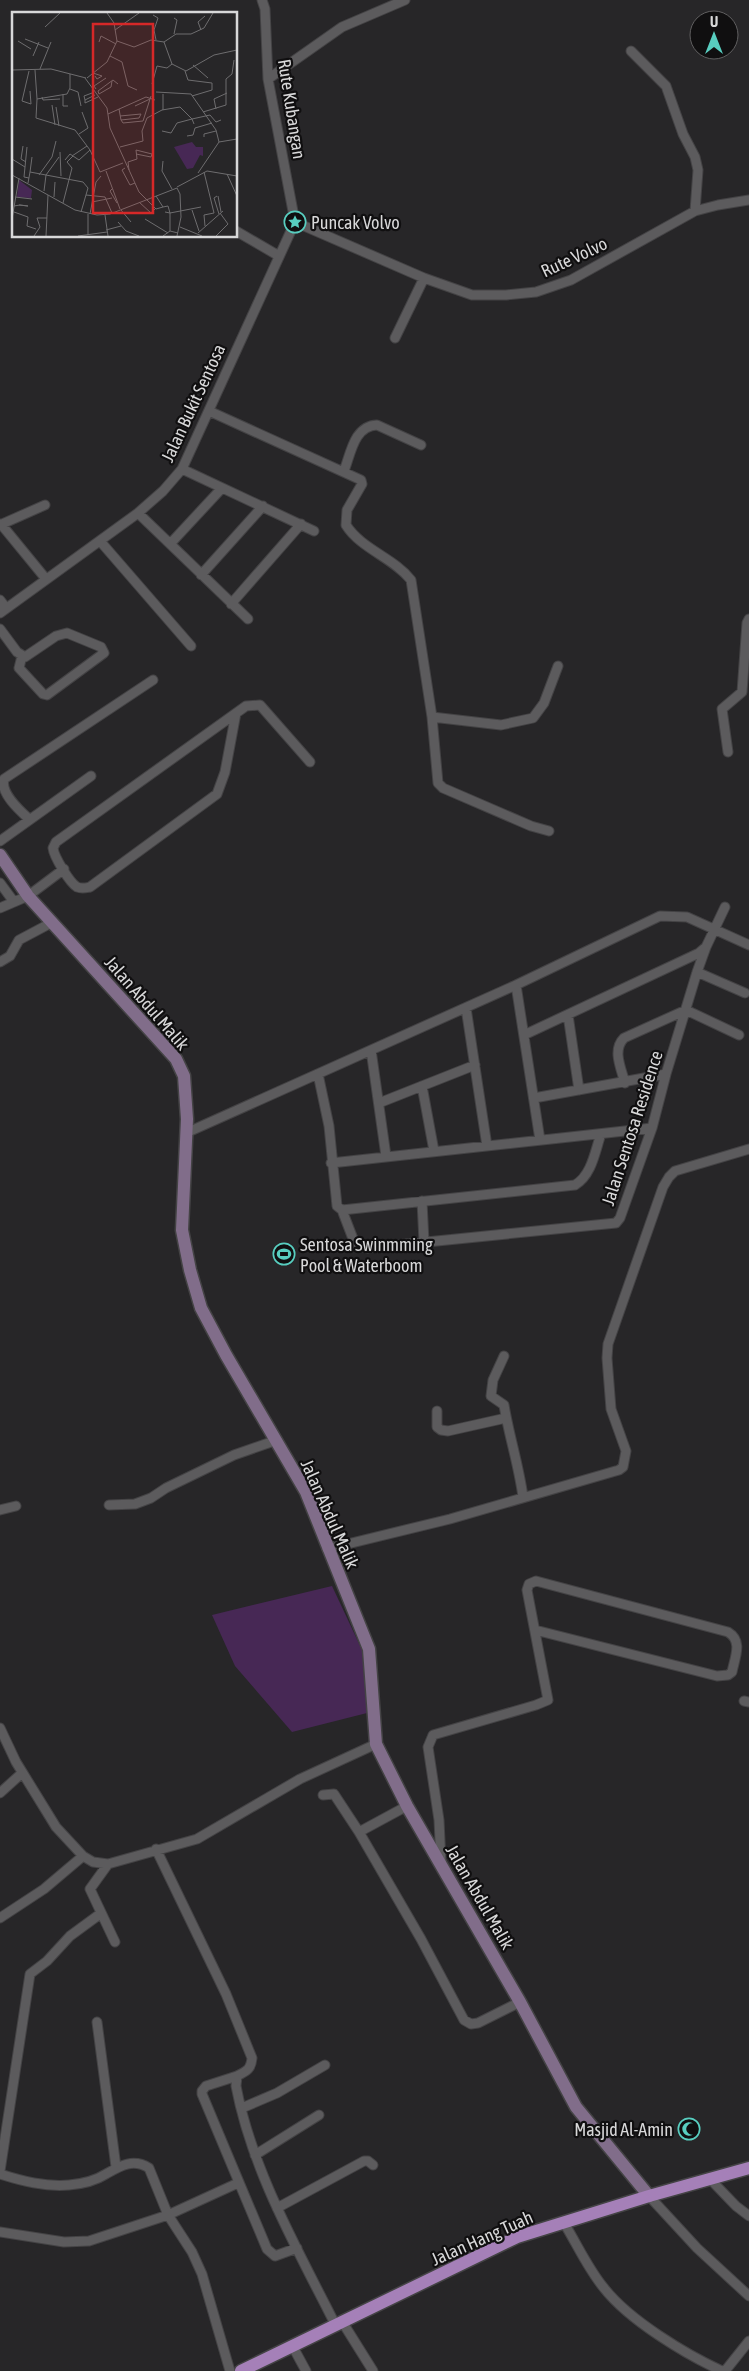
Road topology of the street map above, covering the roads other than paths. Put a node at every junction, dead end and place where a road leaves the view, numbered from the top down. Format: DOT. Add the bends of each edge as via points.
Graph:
graph roads {
  1 [pos="262,0"];
  2 [pos="404,0"];
  3 [pos="631,51"];
  4 [pos="268,79"];
  5 [pos="749,200"];
  6 [pos="695,211"];
  7 [pos="295,222"];
  8 [pos="238,232"];
  9 [pos="280,256"];
  10 [pos="424,278"];
  11 [pos="395,338"];
  12 [pos="209,411"];
  13 [pos="421,445"];
  14 [pos="182,468"];
  15 [pos="344,471"];
  16 [pos="222,488"];
  17 [pos="45,505"];
  18 [pos="263,506"];
  19 [pos="138,513"];
  20 [pos="0,524"];
  21 [pos="301,524"];
  22 [pos="314,531"];
  23 [pos="100,541"];
  24 [pos="170,544"];
  25 [pos="201,575"];
  26 [pos="46,579"];
  27 [pos="0,600"];
  28 [pos="231,604"];
  29 [pos="3,610"];
  30 [pos="248,619"];
  31 [pos="749,619"];
  32 [pos="0,629"];
  33 [pos="191,646"];
  34 [pos="22,656"];
  35 [pos="558,666"];
  36 [pos="153,680"];
  37 [pos="236,713"];
  38 [pos="432,717"];
  39 [pos="728,752"];
  40 [pos="310,762"];
  41 [pos="91,776"];
  42 [pos="29,819"];
  43 [pos="549,831"];
  44 [pos="0,841"];
  45 [pos="0,855"];
  46 [pos="64,869"];
  47 [pos="0,883"];
  48 [pos="28,896"];
  49 [pos="14,902"];
  50 [pos="725,907"];
  51 [pos="0,908"];
  52 [pos="51,923"];
  53 [pos="714,930"];
  54 [pos="749,945"];
  55 [pos="706,947"];
  56 [pos="0,962"];
  57 [pos="697,972"];
  58 [pos="516,985"];
  59 [pos="745,993"];
  60 [pos="466,1008"];
  61 [pos="686,1010"];
  62 [pos="568,1015"];
  63 [pos="524,1035"];
  64 [pos="739,1035"];
  65 [pos="371,1050"];
  66 [pos="475,1065"];
  67 [pos="318,1074"];
  68 [pos="666,1074"];
  69 [pos="624,1083"];
  70 [pos="422,1086"];
  71 [pos="579,1090"];
  72 [pos="534,1098"];
  73 [pos="379,1103"];
  74 [pos="652,1128"];
  75 [pos="186,1133"];
  76 [pos="601,1134"];
  77 [pos="540,1140"];
  78 [pos="487,1146"];
  79 [pos="749,1149"];
  80 [pos="434,1152"];
  81 [pos="386,1156"];
  82 [pos="331,1163"];
  83 [pos="422,1201"];
  84 [pos="342,1210"];
  85 [pos="424,1242"];
  86 [pos="504,1356"];
  87 [pos="436,1411"];
  88 [pos="506,1418"];
  89 [pos="277,1440"];
  90 [pos="524,1497"];
  91 [pos="109,1505"];
  92 [pos="16,1506"];
  93 [pos="0,1510"];
  94 [pos="327,1549"];
  95 [pos="535,1630"];
  96 [pos="0,1728"];
  97 [pos="376,1744"];
  98 [pos="22,1774"];
  99 [pos="0,1793"];
  100 [pos="323,1795"];
  101 [pos="407,1806"];
  102 [pos="358,1832"];
  103 [pos="156,1849"];
  104 [pos="83,1856"];
  105 [pos="108,1864"];
  106 [pos="441,1864"];
  107 [pos="100,1914"];
  108 [pos="0,1918"];
  109 [pos="114,1942"];
  110 [pos="520,2002"];
  111 [pos="97,2022"];
  112 [pos="325,2065"];
  113 [pos="237,2076"];
  114 [pos="242,2108"];
  115 [pos="318,2115"];
  116 [pos="256,2155"];
  117 [pos="373,2165"];
  118 [pos="116,2167"];
  119 [pos="749,2168"];
  120 [pos="0,2172"];
  121 [pos="710,2179"];
  122 [pos="238,2184"];
  123 [pos="649,2196"];
  124 [pos="277,2208"];
  125 [pos="168,2215"];
  126 [pos="749,2216"];
  127 [pos="564,2223"];
  128 [pos="0,2232"];
  129 [pos="297,2248"];
  130 [pos="749,2296"];
  131 [pos="340,2325"];
  132 [pos="749,2341"];
  133 [pos="293,2346"];
  134 [pos="230,2371"];
  135 [pos="241,2371"];
  136 [pos="306,2371"];
  137 [pos="373,2371"];
  138 [pos="724,2371"];
  1 -- 4 [label="street, Rute Kubangan"];
  2 -- 4 [label="street" via="342,27"];
  3 -- 6 [label="street" via="666,86 695,157 698,170"];
  4 -- 7 [label="street, Rute Kubangan"];
  5 -- 6 [label="street, Rute Volvo"];
  6 -- 10 [label="street, Rute Volvo" via="571,280 536,292 472,295"];
  7 -- 9 [label="street, Jalan Bukit Sentosa"];
  7 -- 10 [label="street, Rute Volvo"];
  8 -- 9 [label="street"];
  9 -- 12 [label="street, Jalan Bukit Sentosa"];
  10 -- 11 [label="street"];
  12 -- 14 [label="street, Jalan Bukit Sentosa"];
  12 -- 15 [label="street"];
  13 -- 15 [label="street" via="377,425 369,425 355,440"];
  14 -- 16 [label="street"];
  14 -- 19 [label="street, Jalan Bukit Sentosa" via="164,491"];
  15 -- 38 [label="street" via="362,482 347,510 345,520 350,532 403,569 412,580"];
  16 -- 18 [label="street"];
  16 -- 24 [label="street"];
  17 -- 20 [label="street"];
  18 -- 21 [label="street"];
  18 -- 25 [label="street"];
  19 -- 23 [label="street, Jalan Bukit Sentosa"];
  19 -- 24 [label="street"];
  20 -- 26 [label="street"];
  21 -- 22 [label="street"];
  21 -- 28 [label="street"];
  23 -- 26 [label="street, Jalan Bukit Sentosa"];
  23 -- 33 [label="street"];
  24 -- 25 [label="street"];
  25 -- 28 [label="street"];
  26 -- 29 [label="street, Jalan Bukit Sentosa"];
  27 -- 29 [label="street"];
  28 -- 30 [label="street"];
  31 -- 39 [label="street" via="742,692 722,709"];
  32 -- 34 [label="street"];
  34 -- 34 [label="street" via="19,668 47,695 104,653 101,646 67,633 56,636 29,656"];
  35 -- 38 [label="street" via="544,703 533,718 501,725"];
  36 -- 42 [label="street" via="4,779 4,790 16,808"];
  37 -- 40 [label="street" via="246,706 260,705"];
  37 -- 46 [label="street" via="56,842 52,848 54,855"];
  37 -- 46 [label="street" via="222,786 217,794 90,887 75,886"];
  38 -- 43 [label="street" via="436,778 443,788"];
  41 -- 42 [label="street"];
  42 -- 44 [label="street"];
  45 -- 48 [label="street, Jalan Abdul Malik"];
  46 -- 48 [label="street"];
  47 -- 49 [label="street"];
  48 -- 49 [label="street"];
  48 -- 52 [label="street, Jalan Abdul Malik"];
  49 -- 51 [label="street"];
  50 -- 53 [label="street, Jalan Sentosa Residence"];
  52 -- 56 [label="street" via="19,940 10,956"];
  52 -- 75 [label="street, Jalan Abdul Malik" via="176,1058 184,1076"];
  53 -- 54 [label="street"];
  53 -- 55 [label="street, Jalan Sentosa Residence"];
  53 -- 58 [label="street" via="686,916 660,916"];
  55 -- 57 [label="street, Jalan Sentosa Residence"];
  55 -- 62 [label="street"];
  57 -- 59 [label="street"];
  57 -- 61 [label="street, Jalan Sentosa Residence"];
  58 -- 60 [label="street"];
  58 -- 63 [label="street"];
  60 -- 65 [label="street"];
  60 -- 66 [label="street"];
  61 -- 64 [label="street"];
  61 -- 68 [label="street, Jalan Sentosa Residence"];
  61 -- 69 [label="street" via="620,1042 617,1050"];
  62 -- 63 [label="street"];
  62 -- 71 [label="street"];
  63 -- 72 [label="street"];
  65 -- 67 [label="street"];
  65 -- 73 [label="street"];
  66 -- 70 [label="street"];
  66 -- 78 [label="street"];
  67 -- 75 [label="street"];
  67 -- 82 [label="street, Jalan Sentosa Residence" via="329,1126"];
  68 -- 69 [label="street"];
  68 -- 74 [label="street, Jalan Sentosa Residence"];
  69 -- 71 [label="street"];
  70 -- 73 [label="street"];
  70 -- 80 [label="street"];
  71 -- 72 [label="street"];
  72 -- 77 [label="street"];
  73 -- 81 [label="street"];
  74 -- 76 [label="street"];
  74 -- 85 [label="street, Jalan Sentosa Residence" via="616,1223"];
  75 -- 89 [label="street, Jalan Abdul Malik" via="182,1230 201,1308"];
  76 -- 77 [label="street"];
  76 -- 83 [label="street" via="588,1172 582,1181 575,1184"];
  77 -- 78 [label="street"];
  78 -- 80 [label="street"];
  79 -- 90 [label="street" via="675,1171 663,1188 608,1344 611,1409 626,1451 623,1467"];
  80 -- 81 [label="street"];
  81 -- 82 [label="street"];
  82 -- 84 [label="street, Jalan Sentosa Residence" via="337,1206"];
  83 -- 84 [label="street"];
  83 -- 85 [label="street"];
  84 -- 85 [label="street, Jalan Sentosa Residence" via="355,1244 366,1248"];
  86 -- 88 [label="street" via="490,1391 491,1396 504,1405"];
  87 -- 88 [label="street" via="436,1427 448,1431"];
  88 -- 90 [label="street"];
  89 -- 91 [label="street" via="234,1455 151,1498 135,1504"];
  89 -- 94 [label="street, Jalan Abdul Malik" via="306,1492"];
  90 -- 94 [label="street"];
  92 -- 93 [label="street"];
  94 -- 97 [label="street, Jalan Abdul Malik" via="369,1649"];
  95 -- 95 [label="street" via="527,1590 536,1581 728,1632 738,1643 732,1672 717,1676"];
  95 -- 106 [label="street" via="549,1696 547,1702 433,1735 430,1741 428,1747 439,1820"];
  96 -- 98 [label="street"];
  97 -- 101 [label="street, Jalan Abdul Malik"];
  97 -- 103 [label="street" via="300,1779 197,1839"];
  98 -- 99 [label="street"];
  98 -- 104 [label="street" via="52,1822"];
  100 -- 102 [label="street" via="334,1794"];
  101 -- 102 [label="street"];
  101 -- 106 [label="street, Jalan Abdul Malik"];
  102 -- 110 [label="street" via="464,2020 478,2023"];
  103 -- 105 [label="street"];
  103 -- 113 [label="street" via="226,1994 252,2058 248,2070"];
  104 -- 105 [label="street" via="93,1862"];
  104 -- 108 [label="street" via="44,1889"];
  105 -- 107 [label="street" via="90,1889"];
  106 -- 110 [label="street, Jalan Abdul Malik"];
  107 -- 109 [label="street"];
  107 -- 120 [label="street" via="70,1936 47,1962 30,1974"];
  110 -- 123 [label="street, Jalan Abdul Malik" via="576,2107"];
  111 -- 118 [label="street"];
  112 -- 114 [label="street" via="277,2093"];
  113 -- 114 [label="street" via="236,2086"];
  113 -- 122 [label="street" via="202,2090"];
  114 -- 116 [label="street"];
  115 -- 116 [label="street"];
  116 -- 124 [label="street"];
  117 -- 124 [label="street" via="364,2161"];
  118 -- 120 [label="street" via="91,2180 66,2185 36,2183"];
  118 -- 125 [label="street" via="132,2163 149,2168"];
  119 -- 121 [label="main road, Jalan Hang Tuah"];
  121 -- 123 [label="main road, Jalan Hang Tuah"];
  121 -- 126 [label="street"];
  122 -- 125 [label="street"];
  122 -- 129 [label="street" via="271,2254 279,2255"];
  123 -- 127 [label="main road, Jalan Hang Tuah"];
  123 -- 130 [label="street" via="697,2248"];
  124 -- 129 [label="street"];
  125 -- 128 [label="street" via="89,2241"];
  125 -- 134 [label="street" via="202,2274"];
  127 -- 131 [label="main road, Jalan Hang Tuah" via="517,2237"];
  127 -- 138 [label="street" via="602,2286 627,2312 658,2334"];
  129 -- 131 [label="street"];
  131 -- 133 [label="main road, Jalan Hang Tuah"];
  131 -- 137 [label="street"];
  132 -- 138 [label="street"];
  133 -- 135 [label="main road, Jalan Hang Tuah"];
  133 -- 136 [label="street"];
}
